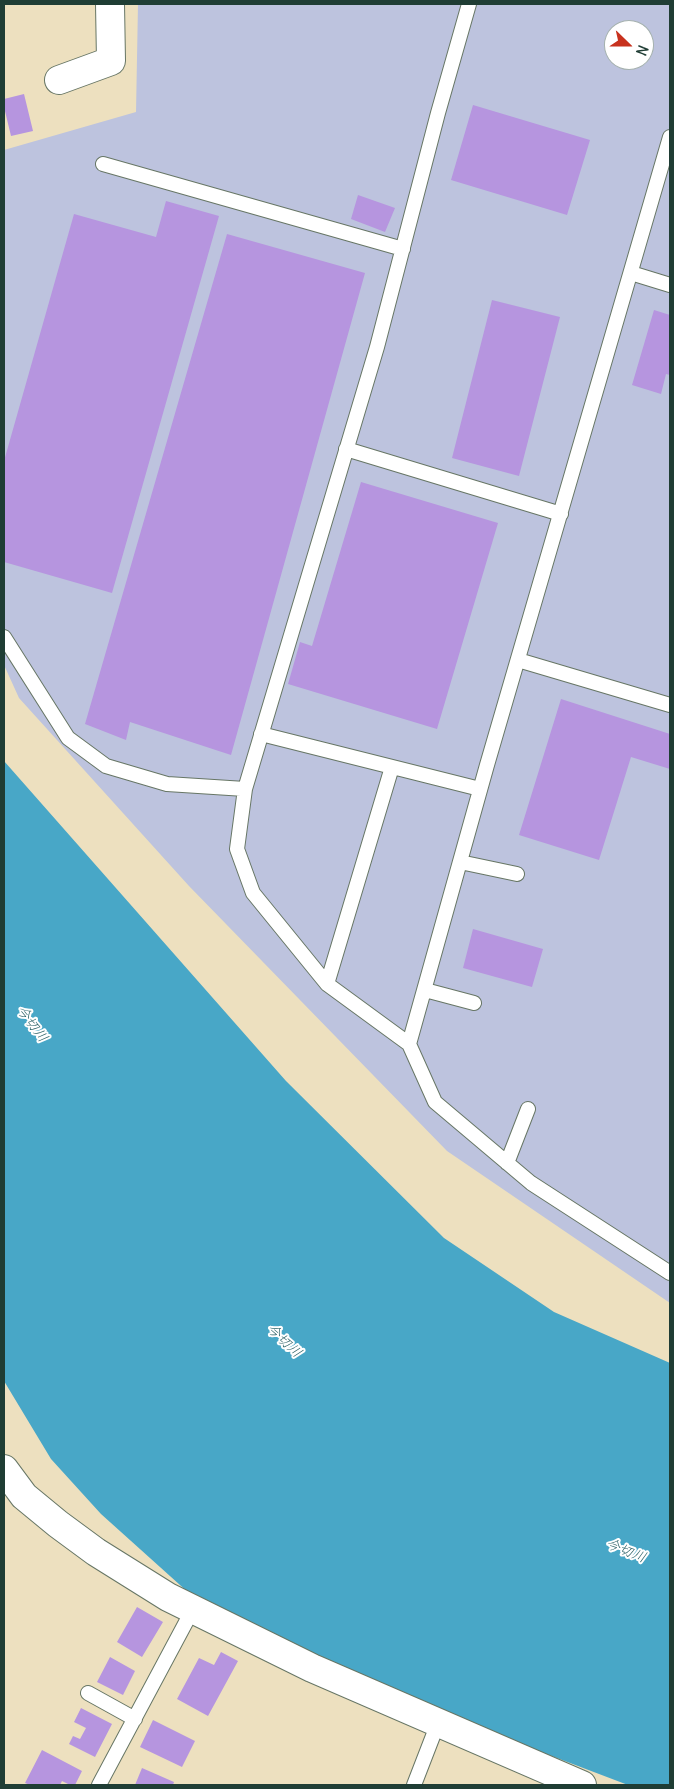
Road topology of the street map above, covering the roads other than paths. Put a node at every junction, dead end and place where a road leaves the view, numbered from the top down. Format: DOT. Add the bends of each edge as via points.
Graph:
graph roads {
  1 [pos="110,4"];
  2 [pos="470,4"];
  3 [pos="60,80"];
  4 [pos="670,137"];
  5 [pos="103,164"];
  6 [pos="403,249"];
  7 [pos="631,273"];
  8 [pos="670,285"];
  9 [pos="346,449"];
  10 [pos="561,514"];
  11 [pos="4,637"];
  12 [pos="518,660"];
  13 [pos="670,704"];
  14 [pos="261,734"];
  15 [pos="392,767"];
  16 [pos="245,789"];
  17 [pos="480,789"];
  18 [pos="460,862"];
  19 [pos="517,874"];
  20 [pos="327,984"];
  21 [pos="424,990"];
  22 [pos="474,1003"];
  23 [pos="409,1044"];
  24 [pos="528,1109"];
  25 [pos="507,1163"];
  26 [pos="670,1273"];
  27 [pos="4,1469"];
  28 [pos="193,1610"];
  29 [pos="88,1693"];
  30 [pos="135,1718"];
  31 [pos="438,1723"];
  32 [pos="99,1785"];
  33 [pos="414,1785"];
  34 [pos="582,1785"];
  1 -- 3 [label="street" via="111,61"];
  2 -- 6 [label="lane"];
  4 -- 7 [label="lane"];
  5 -- 6 [label="lane"];
  6 -- 9 [label="lane"];
  7 -- 8 [label="lane"];
  7 -- 10 [label="lane"];
  9 -- 10 [label="lane"];
  9 -- 14 [label="lane"];
  10 -- 12 [label="lane"];
  11 -- 16 [label="lane" via="68,738 106,766 167,784"];
  12 -- 13 [label="lane"];
  12 -- 17 [label="lane"];
  14 -- 15 [label="lane"];
  14 -- 16 [label="lane"];
  15 -- 17 [label="lane"];
  15 -- 20 [label="lane"];
  16 -- 20 [label="lane" via="237,849 253,893"];
  17 -- 18 [label="lane"];
  18 -- 19 [label="lane"];
  18 -- 21 [label="lane"];
  20 -- 23 [label="lane"];
  21 -- 22 [label="lane"];
  21 -- 23 [label="lane"];
  23 -- 25 [label="lane" via="435,1102"];
  24 -- 25 [label="lane"];
  25 -- 26 [label="lane" via="531,1183"];
  27 -- 28 [label="street" via="24,1496 58,1524 96,1552"];
  28 -- 30 [label="lane"];
  28 -- 31 [label="street" via="312,1668"];
  29 -- 30 [label="lane"];
  30 -- 32 [label="lane"];
  31 -- 33 [label="lane"];
  31 -- 34 [label="street"];
}
